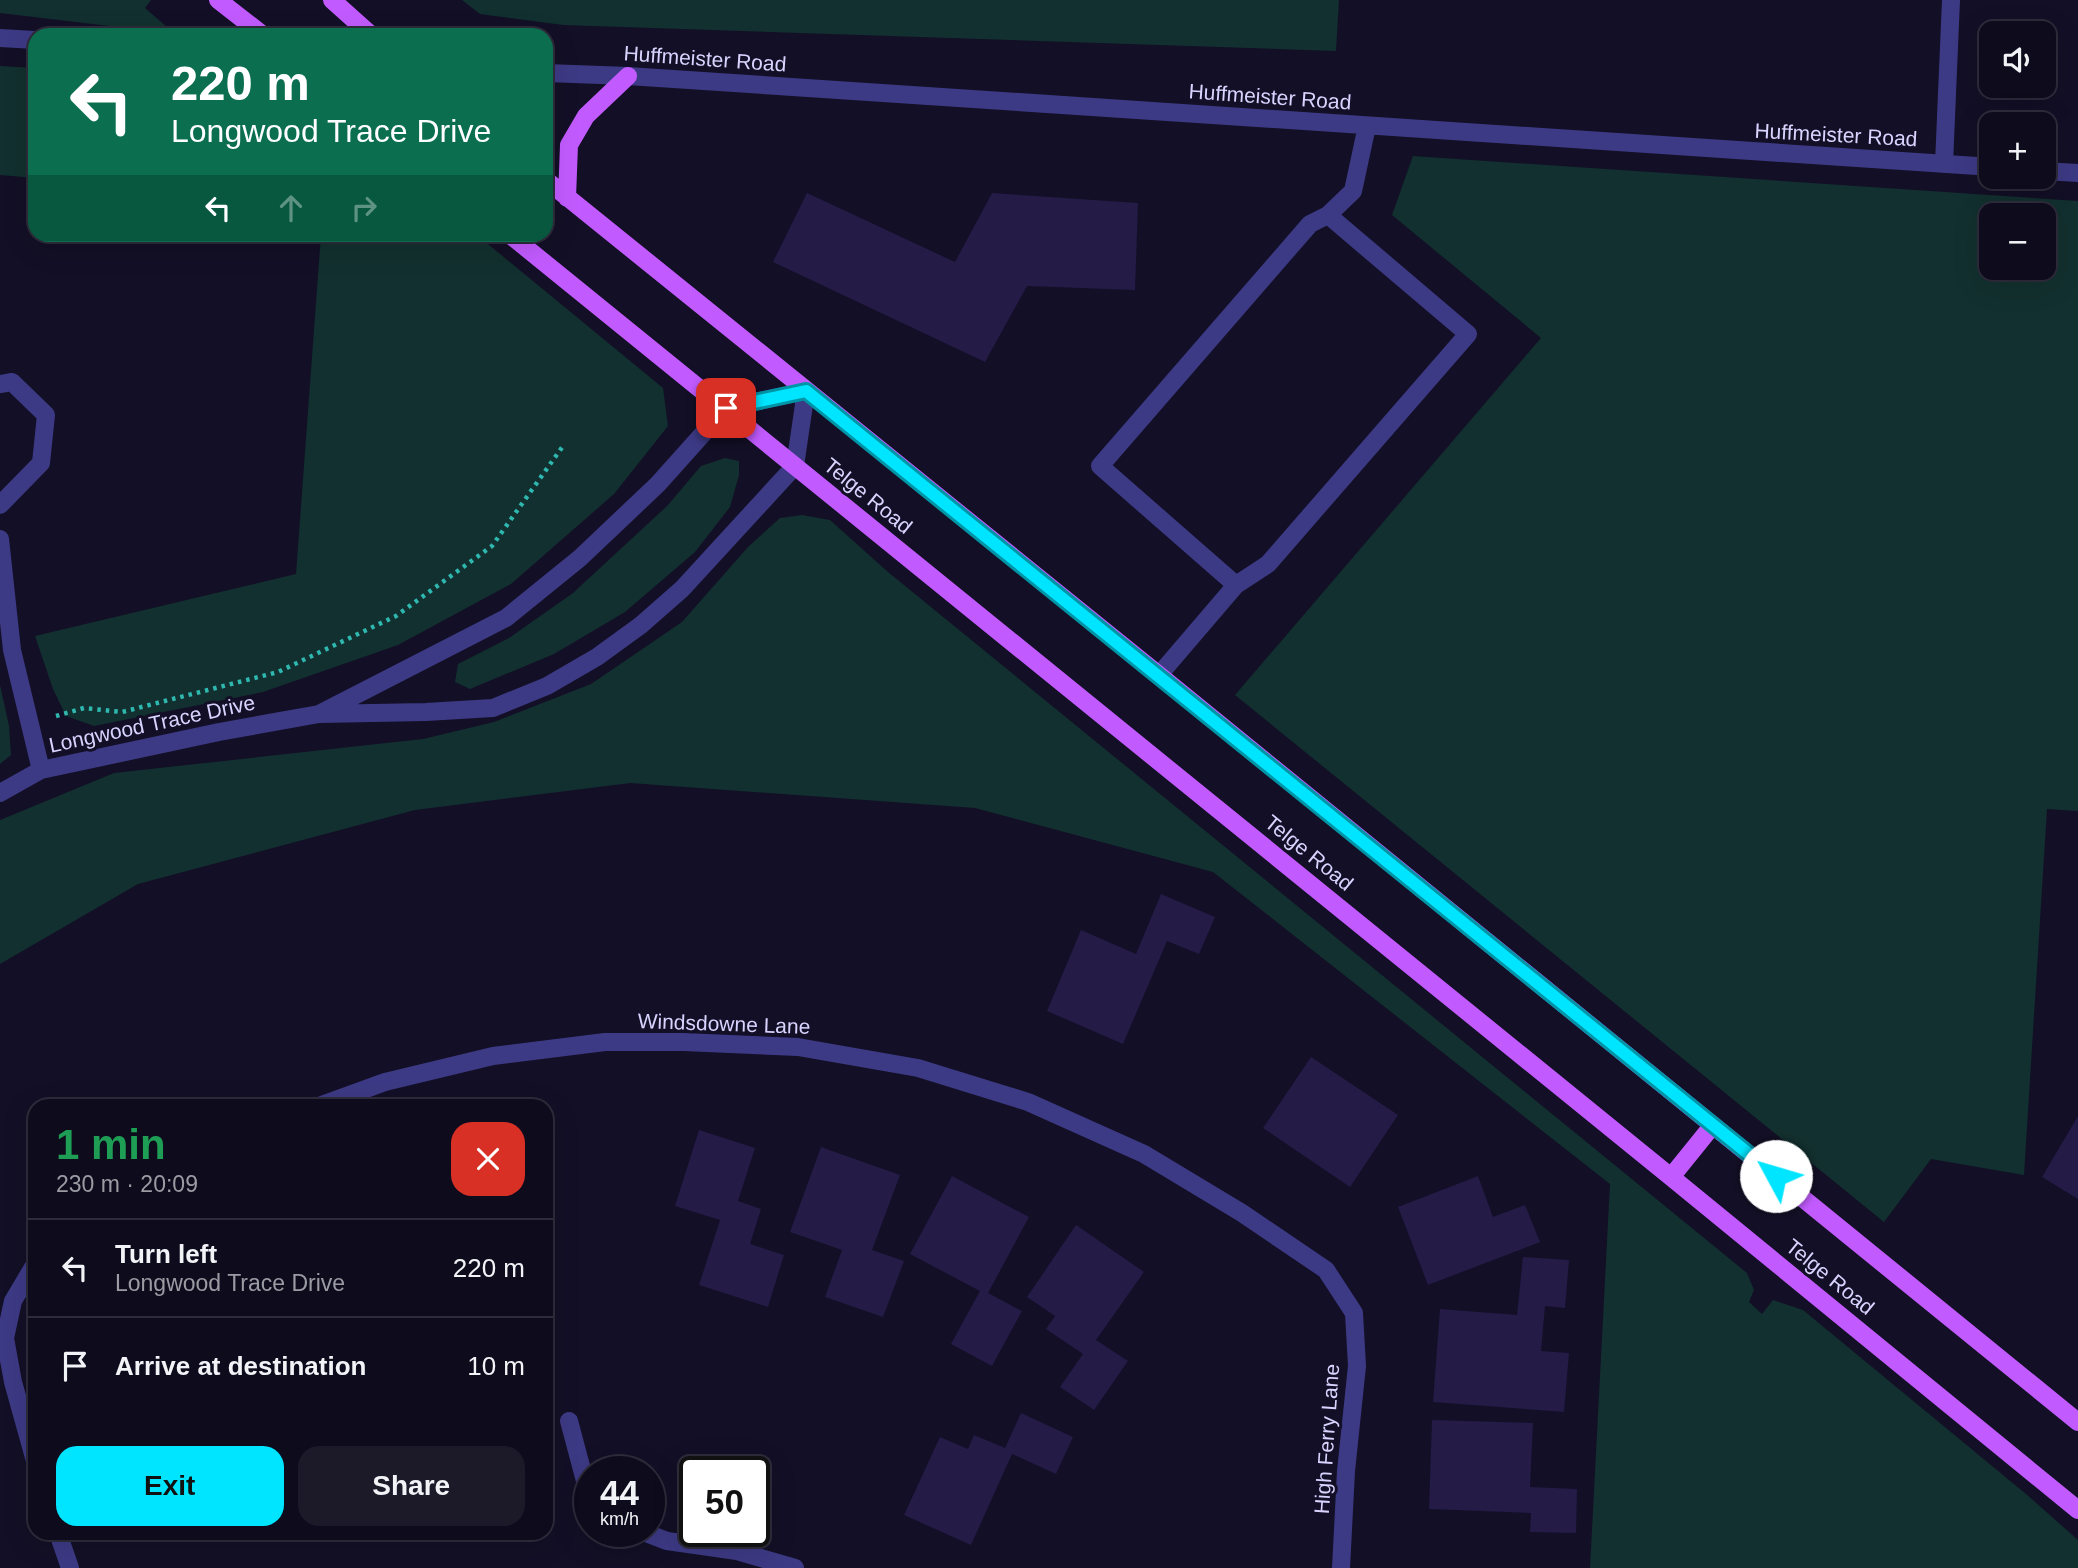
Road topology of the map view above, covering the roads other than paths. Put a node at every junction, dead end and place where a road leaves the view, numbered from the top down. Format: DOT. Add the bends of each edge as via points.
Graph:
graph roads {
  1 [pos="218,0"];
  2 [pos="332,0"];
  3 [pos="1951,0"];
  4 [pos="254,28"];
  5 [pos="363,28"];
  6 [pos="0,38"];
  7 [pos="28,40"];
  8 [pos="553,73"];
  9 [pos="628,76"];
  10 [pos="1367,126"];
  11 [pos="1944,164"];
  12 [pos="1979,166"];
  13 [pos="2056,171"];
  14 [pos="2078,173"];
  15 [pos="553,186"];
  16 [pos="567,198"];
  17 [pos="1328,215"];
  18 [pos="519,242"];
  19 [pos="0,384"];
  20 [pos="806,391"];
  21 [pos="726,408"];
  22 [pos="795,466"];
  23 [pos="0,505"];
  24 [pos="0,539"];
  25 [pos="1236,585"];
  26 [pos="1159,675"];
  27 [pos="319,714"];
  28 [pos="41,770"];
  29 [pos="0,793"];
  30 [pos="338,1099"];
  31 [pos="1713,1125"];
  32 [pos="1671,1177"];
  33 [pos="28,1275"];
  34 [pos="1353,1313"];
  35 [pos="569,1421"];
  36 [pos="2078,1422"];
  37 [pos="28,1436"];
  38 [pos="578,1456"];
  39 [pos="2078,1510"];
  40 [pos="60,1540"];
  41 [pos="665,1540"];
  42 [pos="70,1568"];
  43 [pos="795,1568"];
  44 [pos="1341,1568"];
  1 -- 4 [label="main road"];
  2 -- 5 [label="main road"];
  3 -- 11 [label="street"];
  6 -- 7 [label="street"];
  8 -- 9 [label="street, Huffmeister Road"];
  9 -- 10 [label="street, Huffmeister Road"];
  9 -- 16 [label="main road" via="586,116 569,145"];
  10 -- 11 [label="street, Huffmeister Road"];
  10 -- 17 [label="street" via="1353,191"];
  11 -- 12 [label="street, Huffmeister Road"];
  13 -- 14 [label="street"];
  15 -- 16 [label="main road, Telge Road"];
  16 -- 20 [label="main road, Telge Road"];
  17 -- 25 [label="street" via="1310,224 1100,466"];
  17 -- 25 [label="street" via="1468,334 1268,564"];
  18 -- 21 [label="main road, Telge Road"];
  19 -- 23 [label="street" via="12,382 46,415 41,463"];
  20 -- 21 [label="street"];
  20 -- 22 [label="street"];
  20 -- 26 [label="main road, Telge Road"];
  21 -- 22 [label="main road, Telge Road"];
  21 -- 27 [label="street, Longwood Trace Drive" via="657,484 580,558 506,618"];
  22 -- 27 [label="street, Longwood Trace Drive" via="682,589 597,657 547,686 492,708"];
  22 -- 32 [label="main road, Telge Road"];
  24 -- 28 [label="street" via="12,650"];
  25 -- 26 [label="street"];
  26 -- 31 [label="main road, Telge Road"];
  27 -- 28 [label="street, Longwood Trace Drive"];
  28 -- 29 [label="street, Longwood Trace Drive"];
  30 -- 34 [label="street, Windsdowne Lane" via="385,1082 493,1056 604,1042 798,1047 918,1068 1028,1102 1144,1154 1326,1270"];
  31 -- 32 [label="main road"];
  31 -- 36 [label="main road, Telge Road"];
  32 -- 39 [label="main road, Telge Road"];
  33 -- 37 [label="street" via="13,1300 5,1339"];
  34 -- 44 [label="street, High Ferry Lane" via="1357,1366"];
  35 -- 38 [label="street"];
  40 -- 42 [label="street"];
  41 -- 43 [label="street" via="737,1551"];
}
